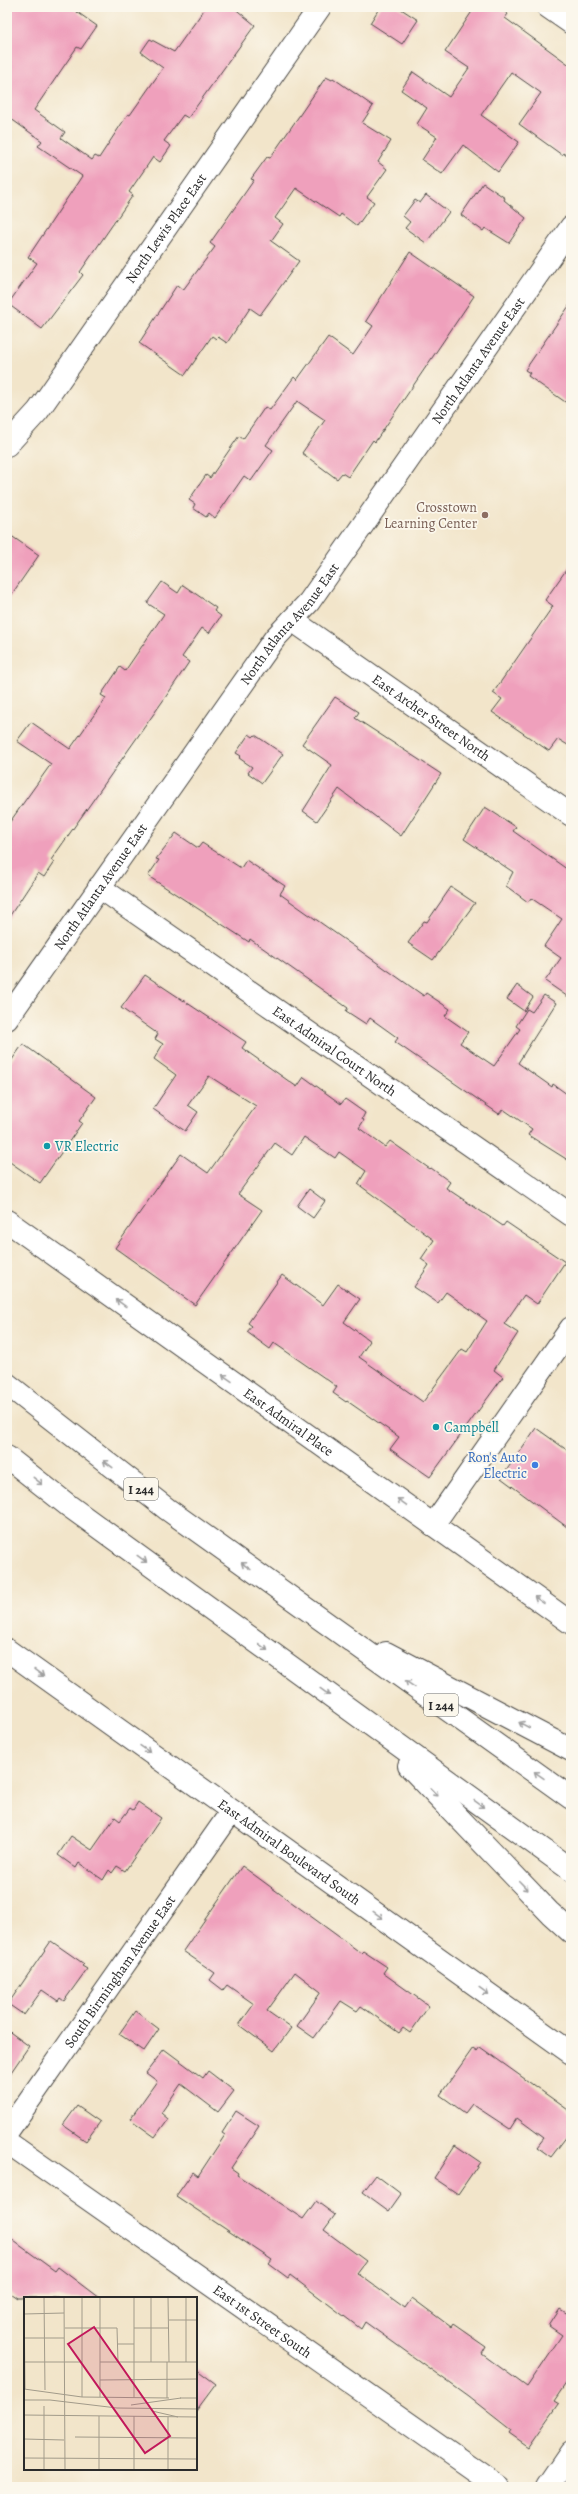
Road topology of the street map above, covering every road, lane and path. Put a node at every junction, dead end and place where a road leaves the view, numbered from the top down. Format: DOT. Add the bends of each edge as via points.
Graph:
graph roads {
  1 [pos="320,7"];
  2 [pos="548,7"];
  3 [pos="571,23"];
  4 [pos="571,227"];
  5 [pos="12,431"];
  6 [pos="292,620"];
  7 [pos="569,810"];
  8 [pos="99,887"];
  9 [pos="7,1019"];
  10 [pos="571,1215"];
  11 [pos="7,1221"];
  12 [pos="571,1328"];
  13 [pos="7,1384"];
  14 [pos="7,1457"];
  15 [pos="433,1525"];
  16 [pos="310,1612"];
  17 [pos="571,1623"];
  18 [pos="7,1650"];
  19 [pos="368,1724"];
  20 [pos="571,1750"];
  21 [pos="571,1798"];
  22 [pos="232,1811"];
  23 [pos="571,1870"];
  24 [pos="571,1932"];
  25 [pos="571,2053"];
  26 [pos="7,2132"];
  27 [pos="7,2142"];
  28 [pos="571,2452"];
  29 [pos="498,2487"];
  30 [pos="547,2487"];
  1 -- 5 [label="main road, North Lewis Place East" via="38,411"];
  2 -- 3 [label="main road"];
  4 -- 6 [label="main road, North Atlanta Avenue East" via="309,602"];
  6 -- 7 [label="main road, East Archer Street North"];
  6 -- 8 [label="main road, North Atlanta Avenue East" via="275,638"];
  8 -- 9 [label="main road, North Atlanta Avenue East"];
  8 -- 10 [label="main road, East Admiral Court North"];
  15 -- 11 [label="main road, East Admiral Place, one-way"];
  12 -- 15 [label="main road"];
  16 -- 13 [label="main road, I 244, one-way" via="167,1509"];
  14 -- 19 [label="main road, one-way" via="69,1506"];
  17 -- 15 [label="main road, East Admiral Place, one-way"];
  20 -- 16 [label="main road, one-way"];
  21 -- 16 [label="main road, I 244, one-way"];
  18 -- 22 [label="main road, East Admiral Boulevard South, one-way"];
  19 -- 23 [label="main road, one-way"];
  19 -- 24 [label="main road, one-way"];
  22 -- 25 [label="main road, East Admiral Boulevard South, one-way"];
  22 -- 26 [label="main road, South Birmingham Avenue East"];
  27 -- 29 [label="main road, East 1st Street South"];
  28 -- 30 [label="main road"];
}
